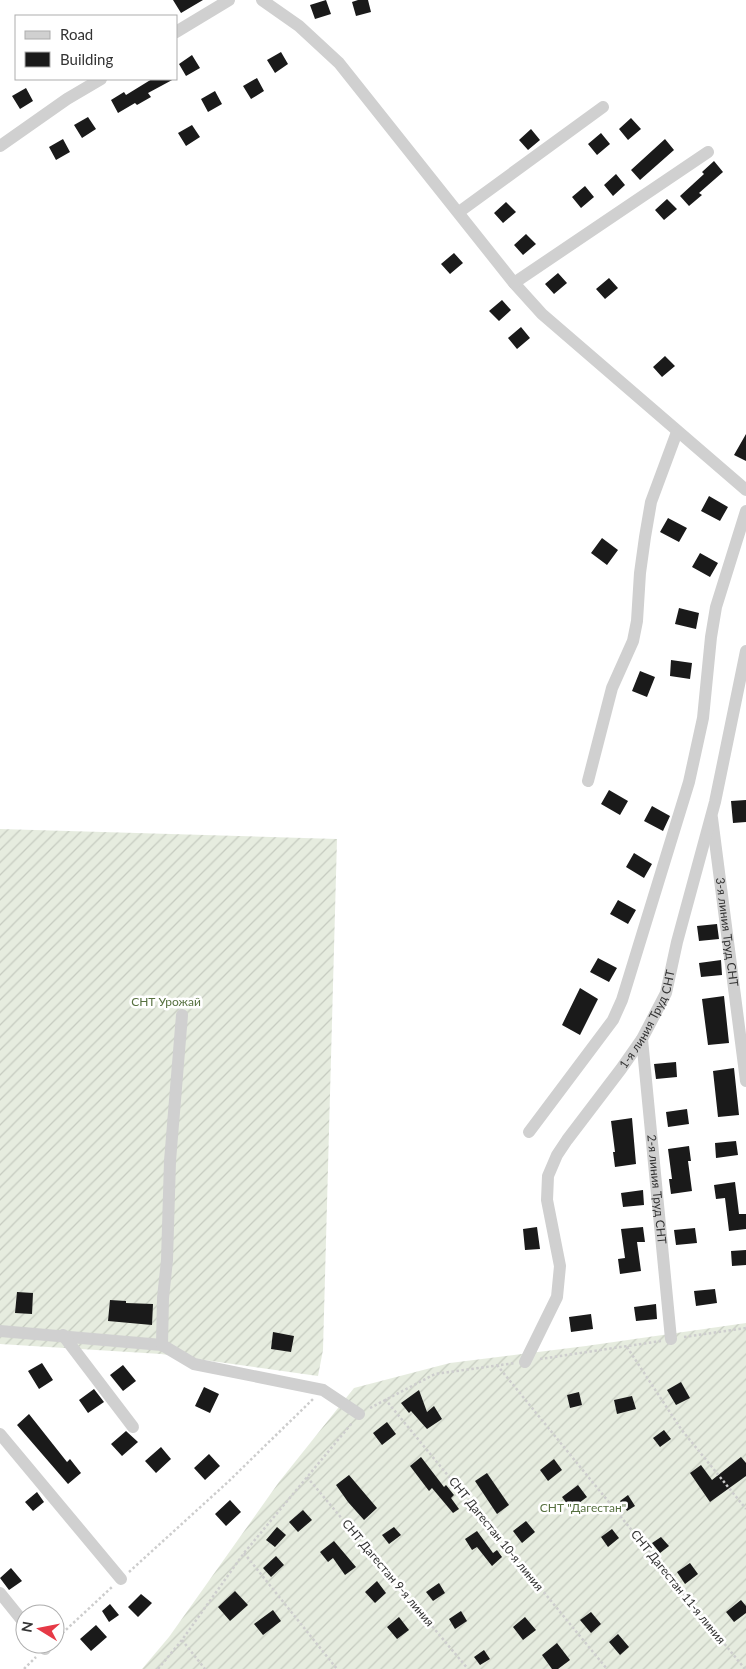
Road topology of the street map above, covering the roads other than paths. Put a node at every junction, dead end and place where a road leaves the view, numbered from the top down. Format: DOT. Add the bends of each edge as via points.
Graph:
graph roads {
  1 [pos="228,0"];
  2 [pos="262,0"];
  3 [pos="178,31"];
  4 [pos="99,80"];
  5 [pos="603,107"];
  6 [pos="0,146"];
  7 [pos="708,152"];
  8 [pos="459,212"];
  9 [pos="514,283"];
  10 [pos="677,432"];
  11 [pos="746,490"];
  12 [pos="746,512"];
  13 [pos="746,651"];
  14 [pos="588,781"];
  15 [pos="712,813"];
  16 [pos="182,1015"];
  17 [pos="642,1038"];
  18 [pos="746,1081"];
  19 [pos="529,1132"];
  20 [pos="0,1331"];
  21 [pos="63,1335"];
  22 [pos="671,1340"];
  23 [pos="162,1345"];
  24 [pos="524,1362"];
  25 [pos="359,1414"];
  26 [pos="133,1427"];
  27 [pos="0,1434"];
  28 [pos="121,1579"];
  29 [pos="0,1593"];
  30 [pos="15,1612"];
  1 -- 3 [label="street"];
  2 -- 8 [label="street" via="299,26 339,63"];
  4 -- 6 [label="street"];
  5 -- 8 [label="street"];
  7 -- 9 [label="street"];
  8 -- 9 [label="street"];
  9 -- 10 [label="street" via="542,314"];
  10 -- 11 [label="street"];
  10 -- 14 [label="street" via="651,502 633,641 612,688"];
  12 -- 19 [label="street" via="716,607 703,718 689,782 622,1000 613,1020"];
  13 -- 15 [label="street, 1-я линия Труд СНТ"];
  15 -- 17 [label="street, 1-я линия Труд СНТ" via="676,942 666,992"];
  15 -- 18 [label="street, 3-я линия Труд СНТ"];
  16 -- 23 [label="street" via="170,1161"];
  17 -- 22 [label="street, 2-я линия Труд СНТ"];
  17 -- 24 [label="street, 1-я линия Труд СНТ" via="567,1140 548,1176 547,1200 560,1266 557,1297"];
  20 -- 21 [label="street"];
  21 -- 23 [label="street"];
  21 -- 26 [label="street"];
  23 -- 25 [label="street" via="194,1364 323,1390"];
  27 -- 28 [label="street"];
  29 -- 30 [label="street"];
}
